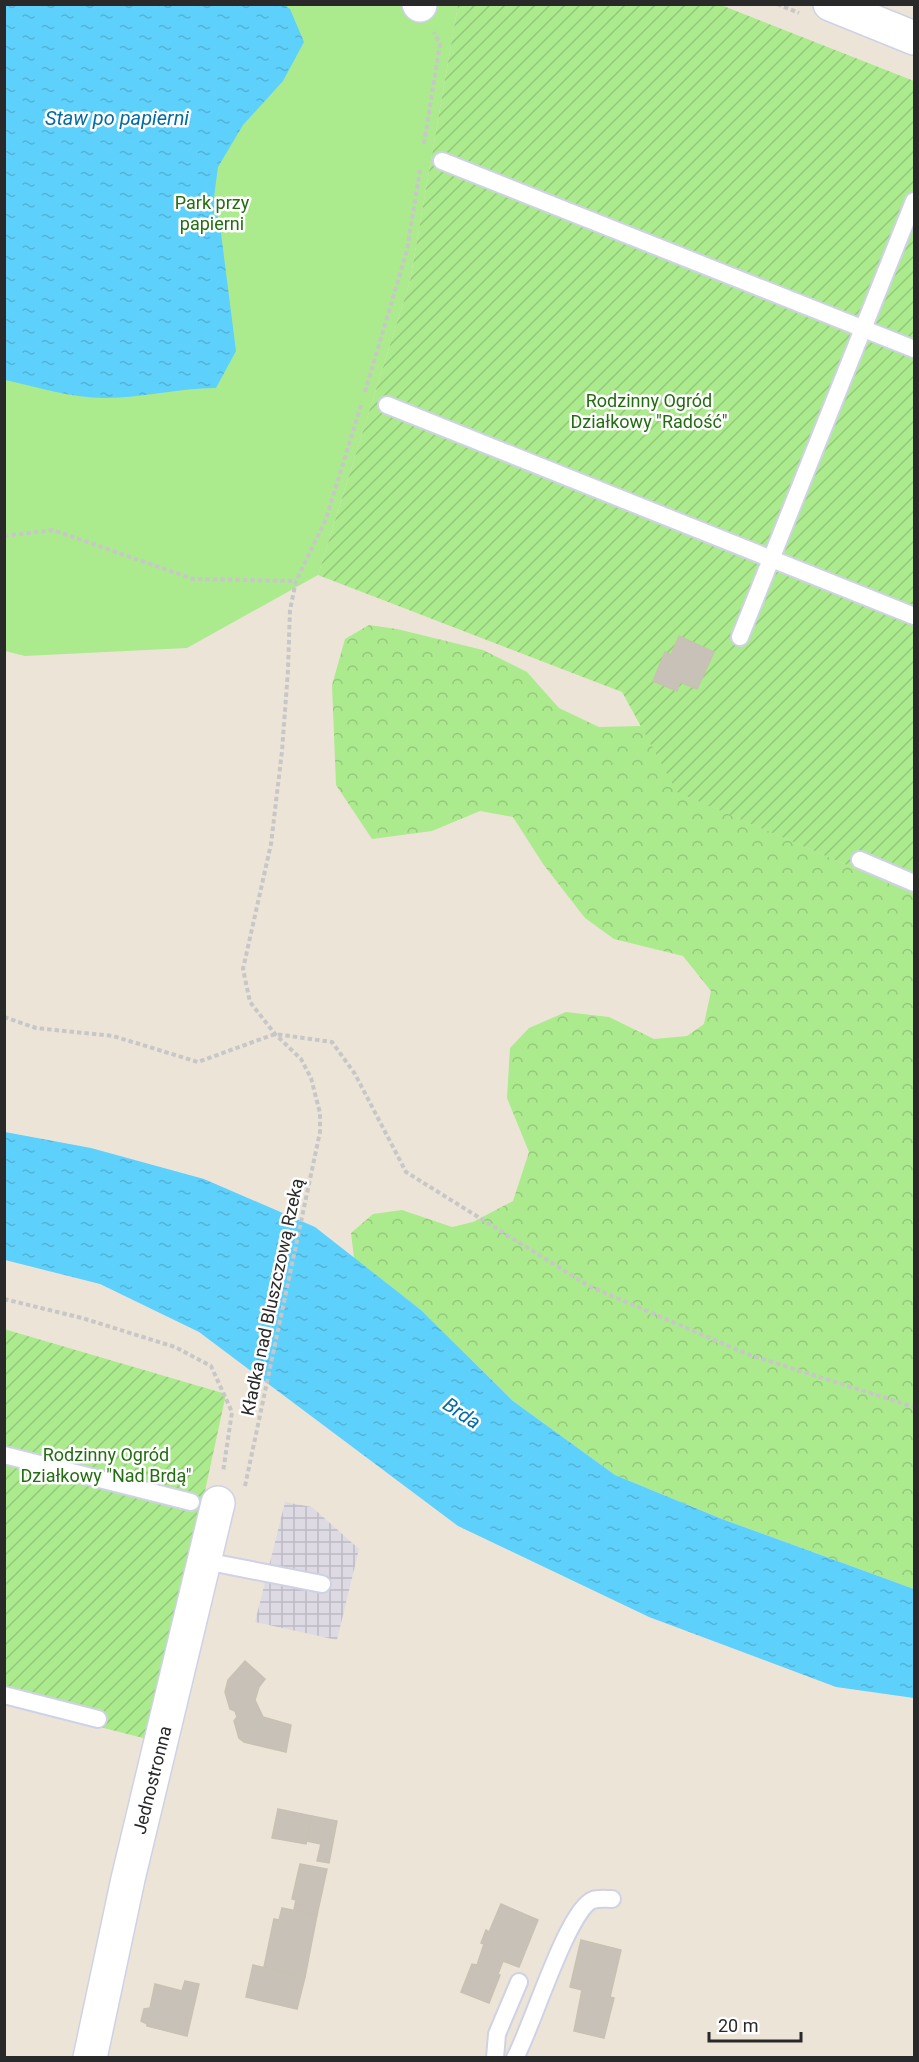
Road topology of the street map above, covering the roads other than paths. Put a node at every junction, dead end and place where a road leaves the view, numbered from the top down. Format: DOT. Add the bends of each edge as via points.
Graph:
graph roads {
  1 [pos="830,4"];
  2 [pos="915,38"];
  3 [pos="442,161"];
  4 [pos="915,201"];
  5 [pos="864,328"];
  6 [pos="915,349"];
  7 [pos="387,405"];
  8 [pos="771,559"];
  9 [pos="915,616"];
  10 [pos="740,637"];
  11 [pos="860,860"];
  12 [pos="915,883"];
  13 [pos="4,1455"];
  14 [pos="205,1502"];
  15 [pos="205,1561"];
  16 [pos="322,1584"];
  17 [pos="4,1695"];
  18 [pos="98,1719"];
  19 [pos="612,1899"];
  20 [pos="519,1982"];
  21 [pos="90,2058"];
  22 [pos="495,2058"];
  23 [pos="516,2058"];
  1 -- 2 [label="street"];
  3 -- 5 [label="lane"];
  4 -- 5 [label="lane"];
  5 -- 6 [label="lane"];
  5 -- 8 [label="lane"];
  7 -- 8 [label="lane"];
  8 -- 9 [label="lane"];
  8 -- 10 [label="lane"];
  11 -- 12 [label="lane"];
  13 -- 14 [label="lane"];
  14 -- 15 [label="street, Jednostronna"];
  15 -- 16 [label="lane"];
  15 -- 21 [label="street, Jednostronna" via="128,1879"];
  17 -- 18 [label="lane"];
  19 -- 23 [label="lane" via="592,1900 582,1908 568,1932"];
  20 -- 22 [label="lane" via="497,2034"];
}
